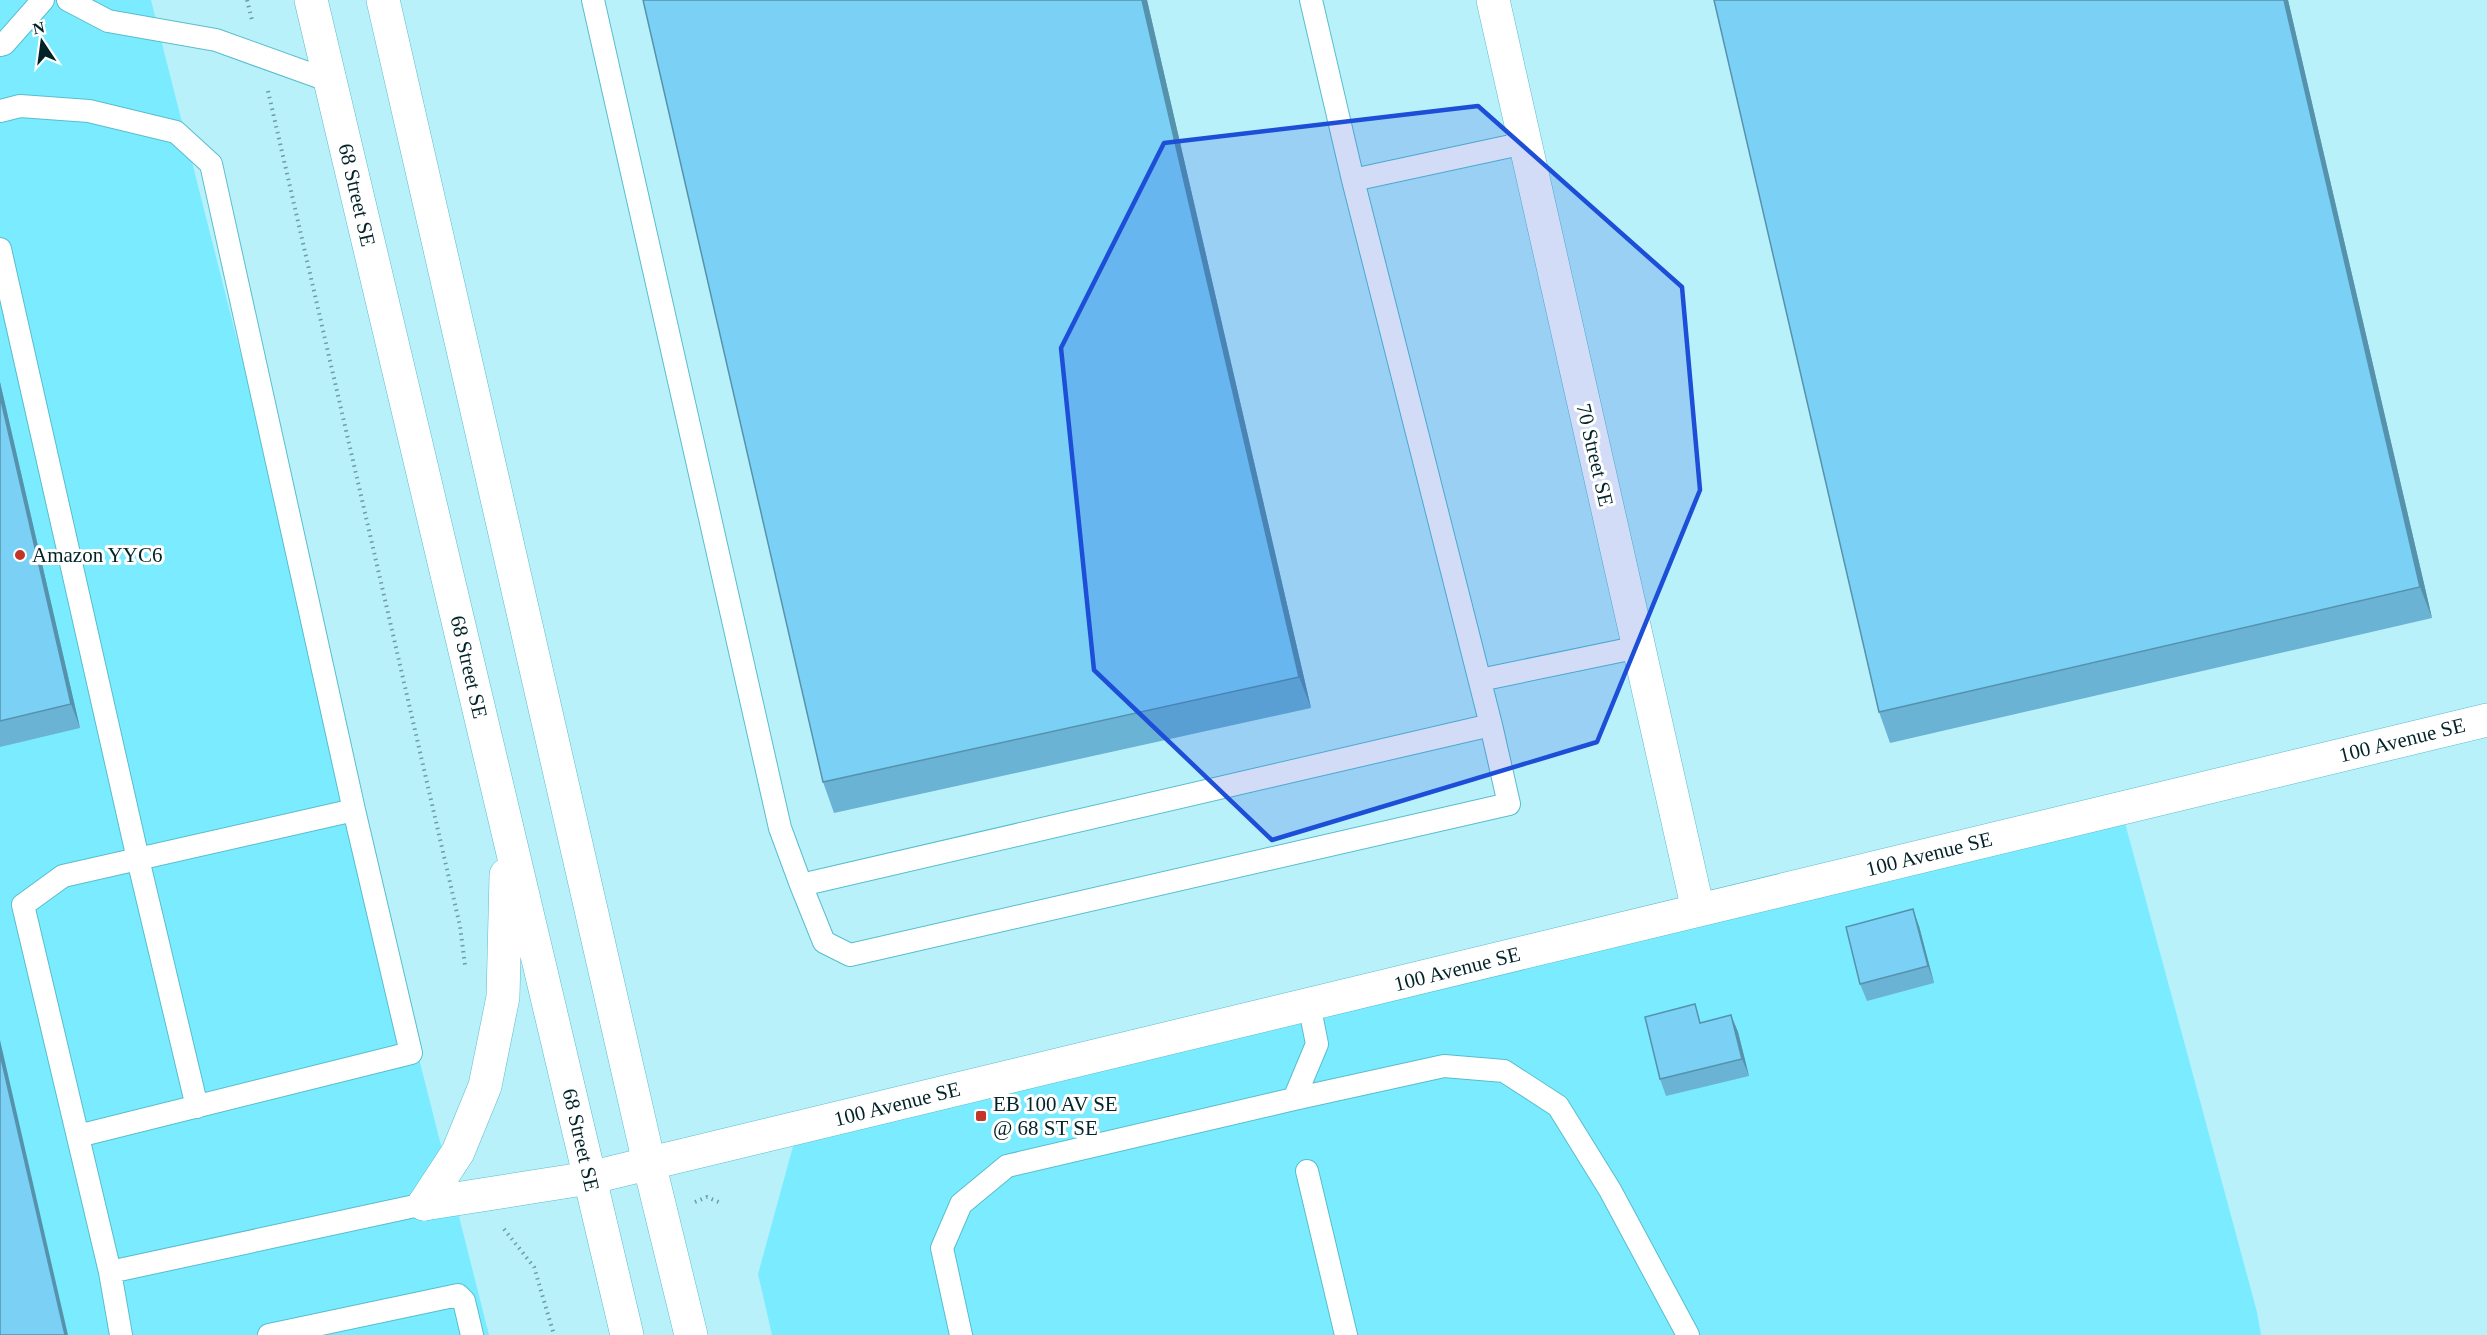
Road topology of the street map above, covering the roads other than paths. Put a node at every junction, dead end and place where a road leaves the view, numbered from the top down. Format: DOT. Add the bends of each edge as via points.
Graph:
graph roads {
  1 [pos="43,0"];
  2 [pos="68,0"];
  3 [pos="311,0"];
  4 [pos="383,0"];
  5 [pos="593,0"];
  6 [pos="1311,0"];
  7 [pos="1493,0"];
  8 [pos="0,45"];
  9 [pos="330,81"];
  10 [pos="0,111"];
  11 [pos="1525,143"];
  12 [pos="1353,180"];
  13 [pos="0,249"];
  14 [pos="1639,647"];
  15 [pos="1480,680"];
  16 [pos="2487,720"];
  17 [pos="1491,725"];
  18 [pos="354,810"];
  19 [pos="507,828"];
  20 [pos="138,859"];
  21 [pos="801,885"];
  22 [pos="1698,910"];
  23 [pos="1309,1005"];
  24 [pos="1294,1099"];
  25 [pos="197,1107"];
  26 [pos="78,1136"];
  27 [pos="649,1163"];
  28 [pos="1307,1171"];
  29 [pos="589,1178"];
  30 [pos="424,1204"];
  31 [pos="110,1272"];
  32 [pos="122,1335"];
  33 [pos="269,1335"];
  34 [pos="472,1335"];
  35 [pos="627,1335"];
  36 [pos="691,1335"];
  37 [pos="962,1335"];
  38 [pos="1346,1335"];
  39 [pos="1689,1335"];
  1 -- 8 [label="lane"];
  2 -- 9 [label="lane" via="108,21 216,40"];
  3 -- 9 [label="street, 68 Street SE"];
  4 -- 27 [label="street"];
  5 -- 21 [label="lane" via="780,828"];
  6 -- 12 [label="lane"];
  7 -- 11 [label="street, 70 Street SE"];
  9 -- 19 [label="street, 68 Street SE"];
  10 -- 18 [label="lane" via="20,106 89,111 176,132 211,164"];
  11 -- 12 [label="lane"];
  11 -- 14 [label="street, 70 Street SE"];
  12 -- 15 [label="lane"];
  13 -- 20 [label="lane"];
  14 -- 15 [label="lane"];
  14 -- 22 [label="street, 70 Street SE"];
  15 -- 17 [label="lane"];
  16 -- 22 [label="street, 100 Avenue SE"];
  17 -- 21 [label="lane"];
  17 -- 21 [label="lane" via="1509,804 850,954 824,942"];
  18 -- 20 [label="lane"];
  18 -- 25 [label="lane" via="411,1053"];
  19 -- 29 [label="street, 68 Street SE"];
  19 -- 30 [label="street" via="503,997 485,1086 458,1152"];
  20 -- 25 [label="lane"];
  20 -- 26 [label="lane" via="63,876 23,905"];
  22 -- 23 [label="street, 100 Avenue SE"];
  23 -- 24 [label="lane" via="1317,1044"];
  23 -- 27 [label="street, 100 Avenue SE"];
  24 -- 37 [label="lane" via="1006,1166 961,1204 942,1248"];
  24 -- 39 [label="lane" via="1443,1066 1504,1071 1558,1106 1610,1190"];
  25 -- 26 [label="lane"];
  26 -- 31 [label="lane"];
  27 -- 29 [label="street, 100 Avenue SE"];
  27 -- 36 [label="street"];
  28 -- 38 [label="lane"];
  29 -- 30 [label="street, 100 Avenue SE"];
  29 -- 35 [label="street, 68 Street SE"];
  30 -- 31 [label="lane"];
  31 -- 32 [label="lane"];
  33 -- 34 [label="lane" via="459,1295"];
}
